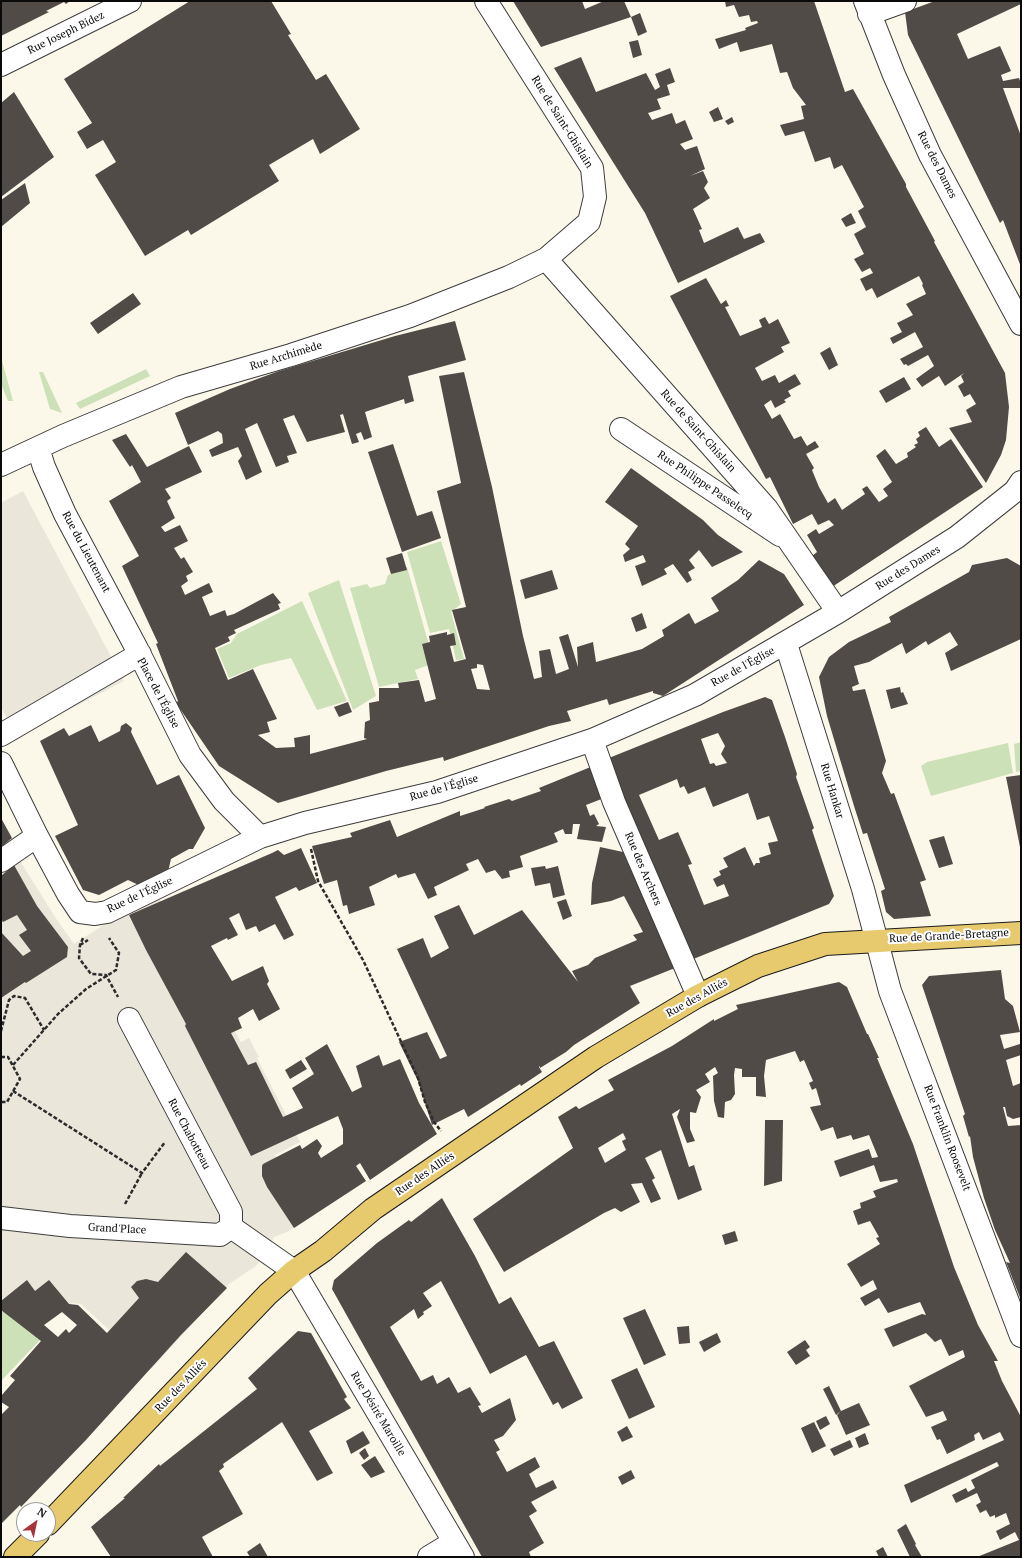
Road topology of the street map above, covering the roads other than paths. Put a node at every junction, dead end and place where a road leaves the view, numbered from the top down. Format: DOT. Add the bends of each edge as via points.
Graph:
graph roads {
  1 [pos="130,1"];
  2 [pos="486,1"];
  3 [pos="905,1"];
  4 [pos="867,8"];
  5 [pos="1,65"];
  6 [pos="546,259"];
  7 [pos="509,276"];
  8 [pos="1021,324"];
  9 [pos="622,428"];
  10 [pos="38,448"];
  11 [pos="1,465"];
  12 [pos="1019,493"];
  13 [pos="789,541"];
  14 [pos="838,612"];
  15 [pos="786,644"];
  16 [pos="140,654"];
  17 [pos="1,735"];
  18 [pos="592,740"];
  19 [pos="1,764"];
  20 [pos="37,836"];
  21 [pos="260,837"];
  22 [pos="1,861"];
  23 [pos="1021,933"];
  24 [pos="876,940"];
  25 [pos="698,996"];
  26 [pos="129,1019"];
  27 [pos="1,1218"];
  28 [pos="231,1227"];
  29 [pos="294,1271"];
  30 [pos="1021,1336"];
  31 [pos="56,1516"];
  32 [pos="30,1542"];
  33 [pos="459,1550"];
  34 [pos="15,1557"];
  35 [pos="429,1557"];
  1 -- 5 [label="street, Rue Joseph Bidez"];
  2 -- 6 [label="street, Rue de Saint-Ghislain" via="592,168 595,197 589,222"];
  3 -- 4 [label="street"];
  4 -- 8 [label="street, Rue des Dames" via="930,154"];
  6 -- 7 [label="street, Rue de Saint-Ghislain"];
  6 -- 13 [label="street, Rue de Saint-Ghislain" via="767,508"];
  7 -- 10 [label="street, Rue Archimède" via="410,316 181,387"];
  9 -- 13 [label="street, Rue Philippe Passelecq"];
  10 -- 11 [label="street, Rue Archimède"];
  10 -- 16 [label="street, Rue du Lieutenant" via="66,514"];
  12 -- 14 [label="street, Rue des Dames" via="957,537"];
  13 -- 14 [label="street, Rue de Saint-Ghislain"];
  14 -- 15 [label="street, Rue des Dames"];
  15 -- 18 [label="street, Rue de l'Église" via="695,695"];
  15 -- 24 [label="street, Rue Hankar" via="863,889"];
  16 -- 17 [label="street, Place de l'Église"];
  16 -- 21 [label="street, Place de l'Église" via="190,755 224,801"];
  18 -- 21 [label="street, Rue de l'Église" via="436,792 305,823"];
  18 -- 25 [label="street, Rue des Archers" via="614,802"];
  19 -- 20 [label="street"];
  20 -- 21 [label="street, Rue de l'Église" via="80,912 96,914 107,912"];
  20 -- 22 [label="street"];
  23 -- 24 [label="main road, Rue de Grande-Bretagne"];
  24 -- 25 [label="main road, Rue des Alliés" via="825,944 758,966"];
  24 -- 30 [label="street, Rue Franklin Roosevelt" via="890,991"];
  25 -- 29 [label="main road, Rue des Alliés" via="596,1057 373,1209"];
  26 -- 28 [label="street, Rue Chabotteau" via="231,1212"];
  27 -- 28 [label="street, Grand'Place" via="70,1226 220,1235"];
  28 -- 29 [label="street"];
  29 -- 31 [label="main road, Rue des Alliés" via="268,1294"];
  29 -- 33 [label="street, Rue Désiré Maroille"];
  32 -- 34 [label="main road"];
  33 -- 35 [label="street"];
}
